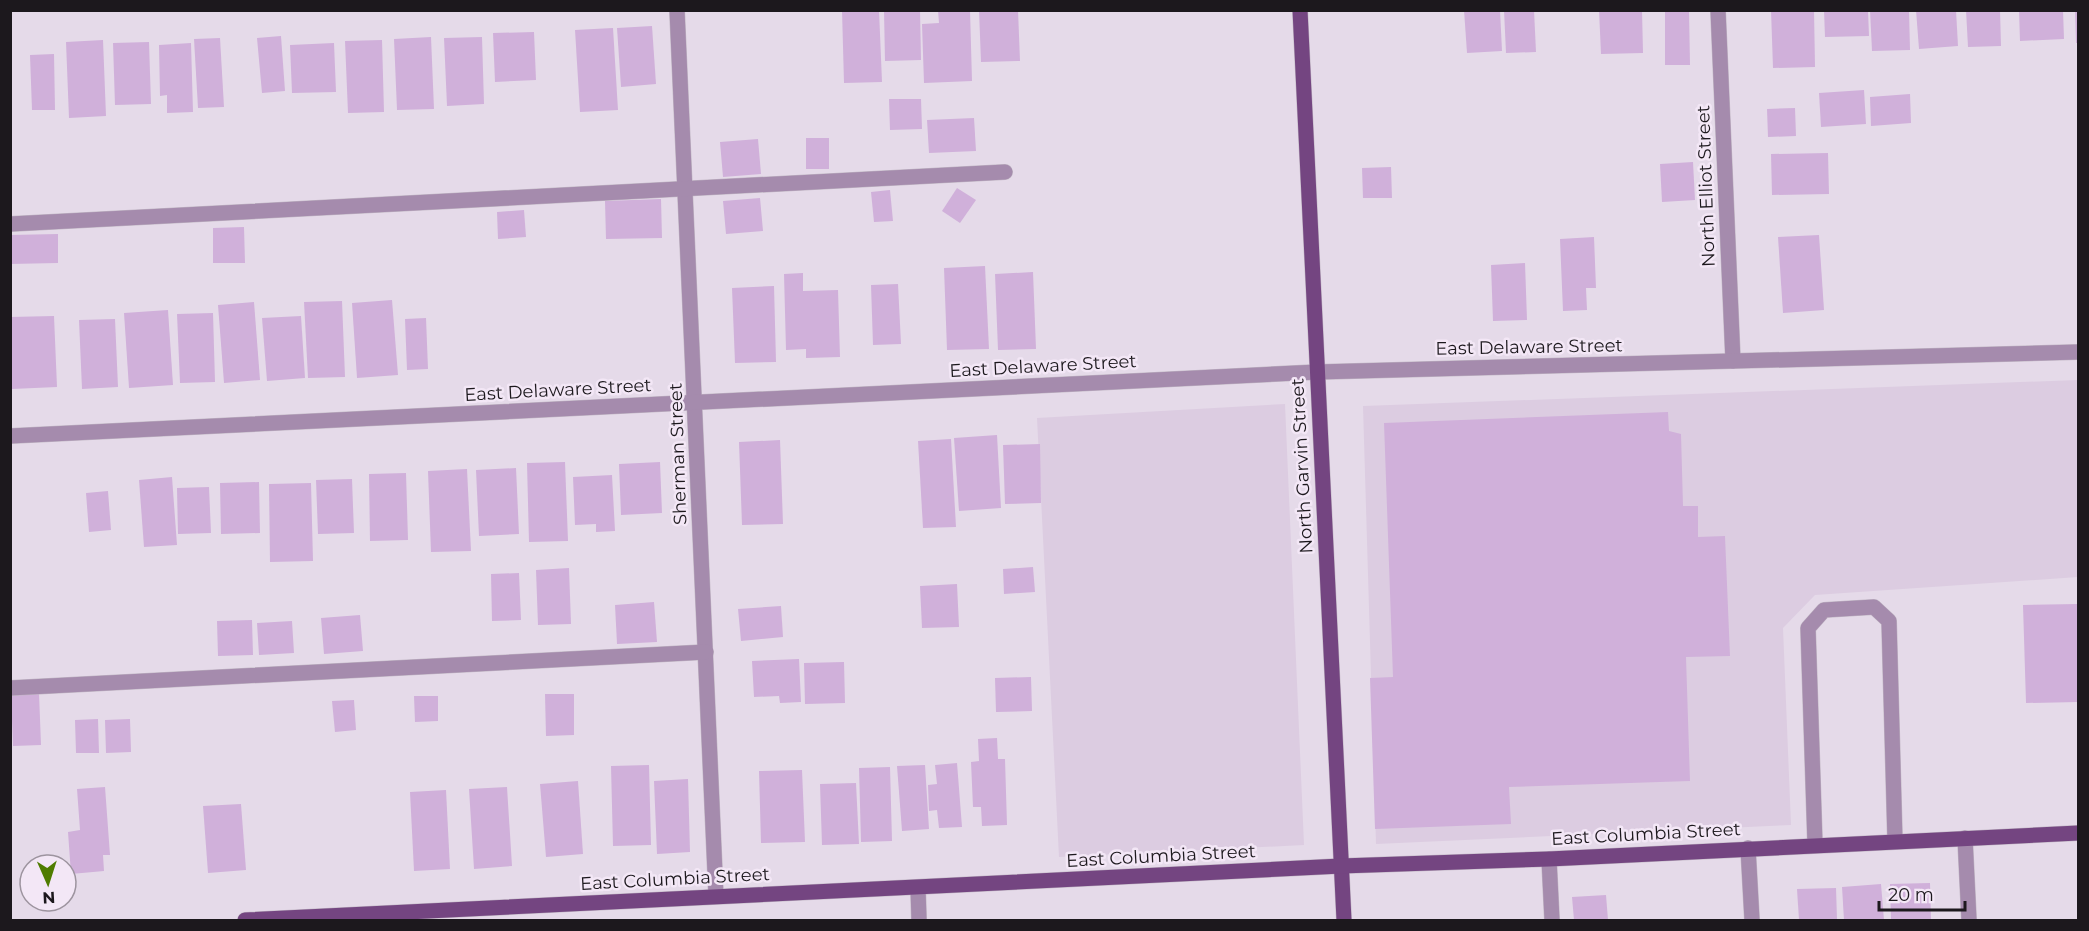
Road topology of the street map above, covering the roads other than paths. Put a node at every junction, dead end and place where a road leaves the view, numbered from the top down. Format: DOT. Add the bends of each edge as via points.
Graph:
graph roads {
  1 [pos="677,10"];
  2 [pos="1300,10"];
  3 [pos="1718,10"];
  4 [pos="1005,172"];
  5 [pos="686,189"];
  6 [pos="10,224"];
  7 [pos="2079,352"];
  8 [pos="1733,361"];
  9 [pos="1317,372"];
  10 [pos="696,403"];
  11 [pos="10,436"];
  12 [pos="706,652"];
  13 [pos="10,688"];
  14 [pos="2079,833"];
  15 [pos="1965,838"];
  16 [pos="1895,841"];
  17 [pos="1815,844"];
  18 [pos="1748,849"];
  19 [pos="1549,859"];
  20 [pos="1341,866"];
  21 [pos="918,888"];
  22 [pos="716,896"];
  23 [pos="267,920"];
  24 [pos="245,921"];
  25 [pos="920,921"];
  26 [pos="1344,921"];
  27 [pos="1552,921"];
  28 [pos="1752,921"];
  29 [pos="1968,921"];
  1 -- 5 [label="street, Sherman Street"];
  2 -- 9 [label="main road, North Garvin Street"];
  3 -- 8 [label="street, North Elliot Street"];
  4 -- 5 [label="street"];
  5 -- 6 [label="street"];
  5 -- 10 [label="street, Sherman Street"];
  7 -- 8 [label="street, East Delaware Street"];
  8 -- 9 [label="street, East Delaware Street"];
  9 -- 10 [label="street, East Delaware Street"];
  9 -- 20 [label="main road, North Garvin Street"];
  10 -- 11 [label="street, East Delaware Street"];
  10 -- 12 [label="street, Sherman Street"];
  12 -- 13 [label="street"];
  12 -- 22 [label="street, Sherman Street"];
  14 -- 15 [label="main road, East Columbia Street"];
  15 -- 16 [label="main road, East Columbia Street"];
  15 -- 29 [label="street"];
  16 -- 17 [label="main road, East Columbia Street"];
  16 -- 17 [label="street" via="1889,621 1874,606 1824,610 1808,628"];
  17 -- 18 [label="main road, East Columbia Street"];
  18 -- 19 [label="main road, East Columbia Street"];
  18 -- 28 [label="street"];
  19 -- 20 [label="main road, East Columbia Street"];
  19 -- 27 [label="street"];
  20 -- 21 [label="main road, East Columbia Street"];
  20 -- 26 [label="main road, North Garvin Street"];
  21 -- 22 [label="main road, East Columbia Street"];
  21 -- 25 [label="street"];
  22 -- 23 [label="main road, East Columbia Street"];
  23 -- 24 [label="main road, East Columbia Street"];
}
